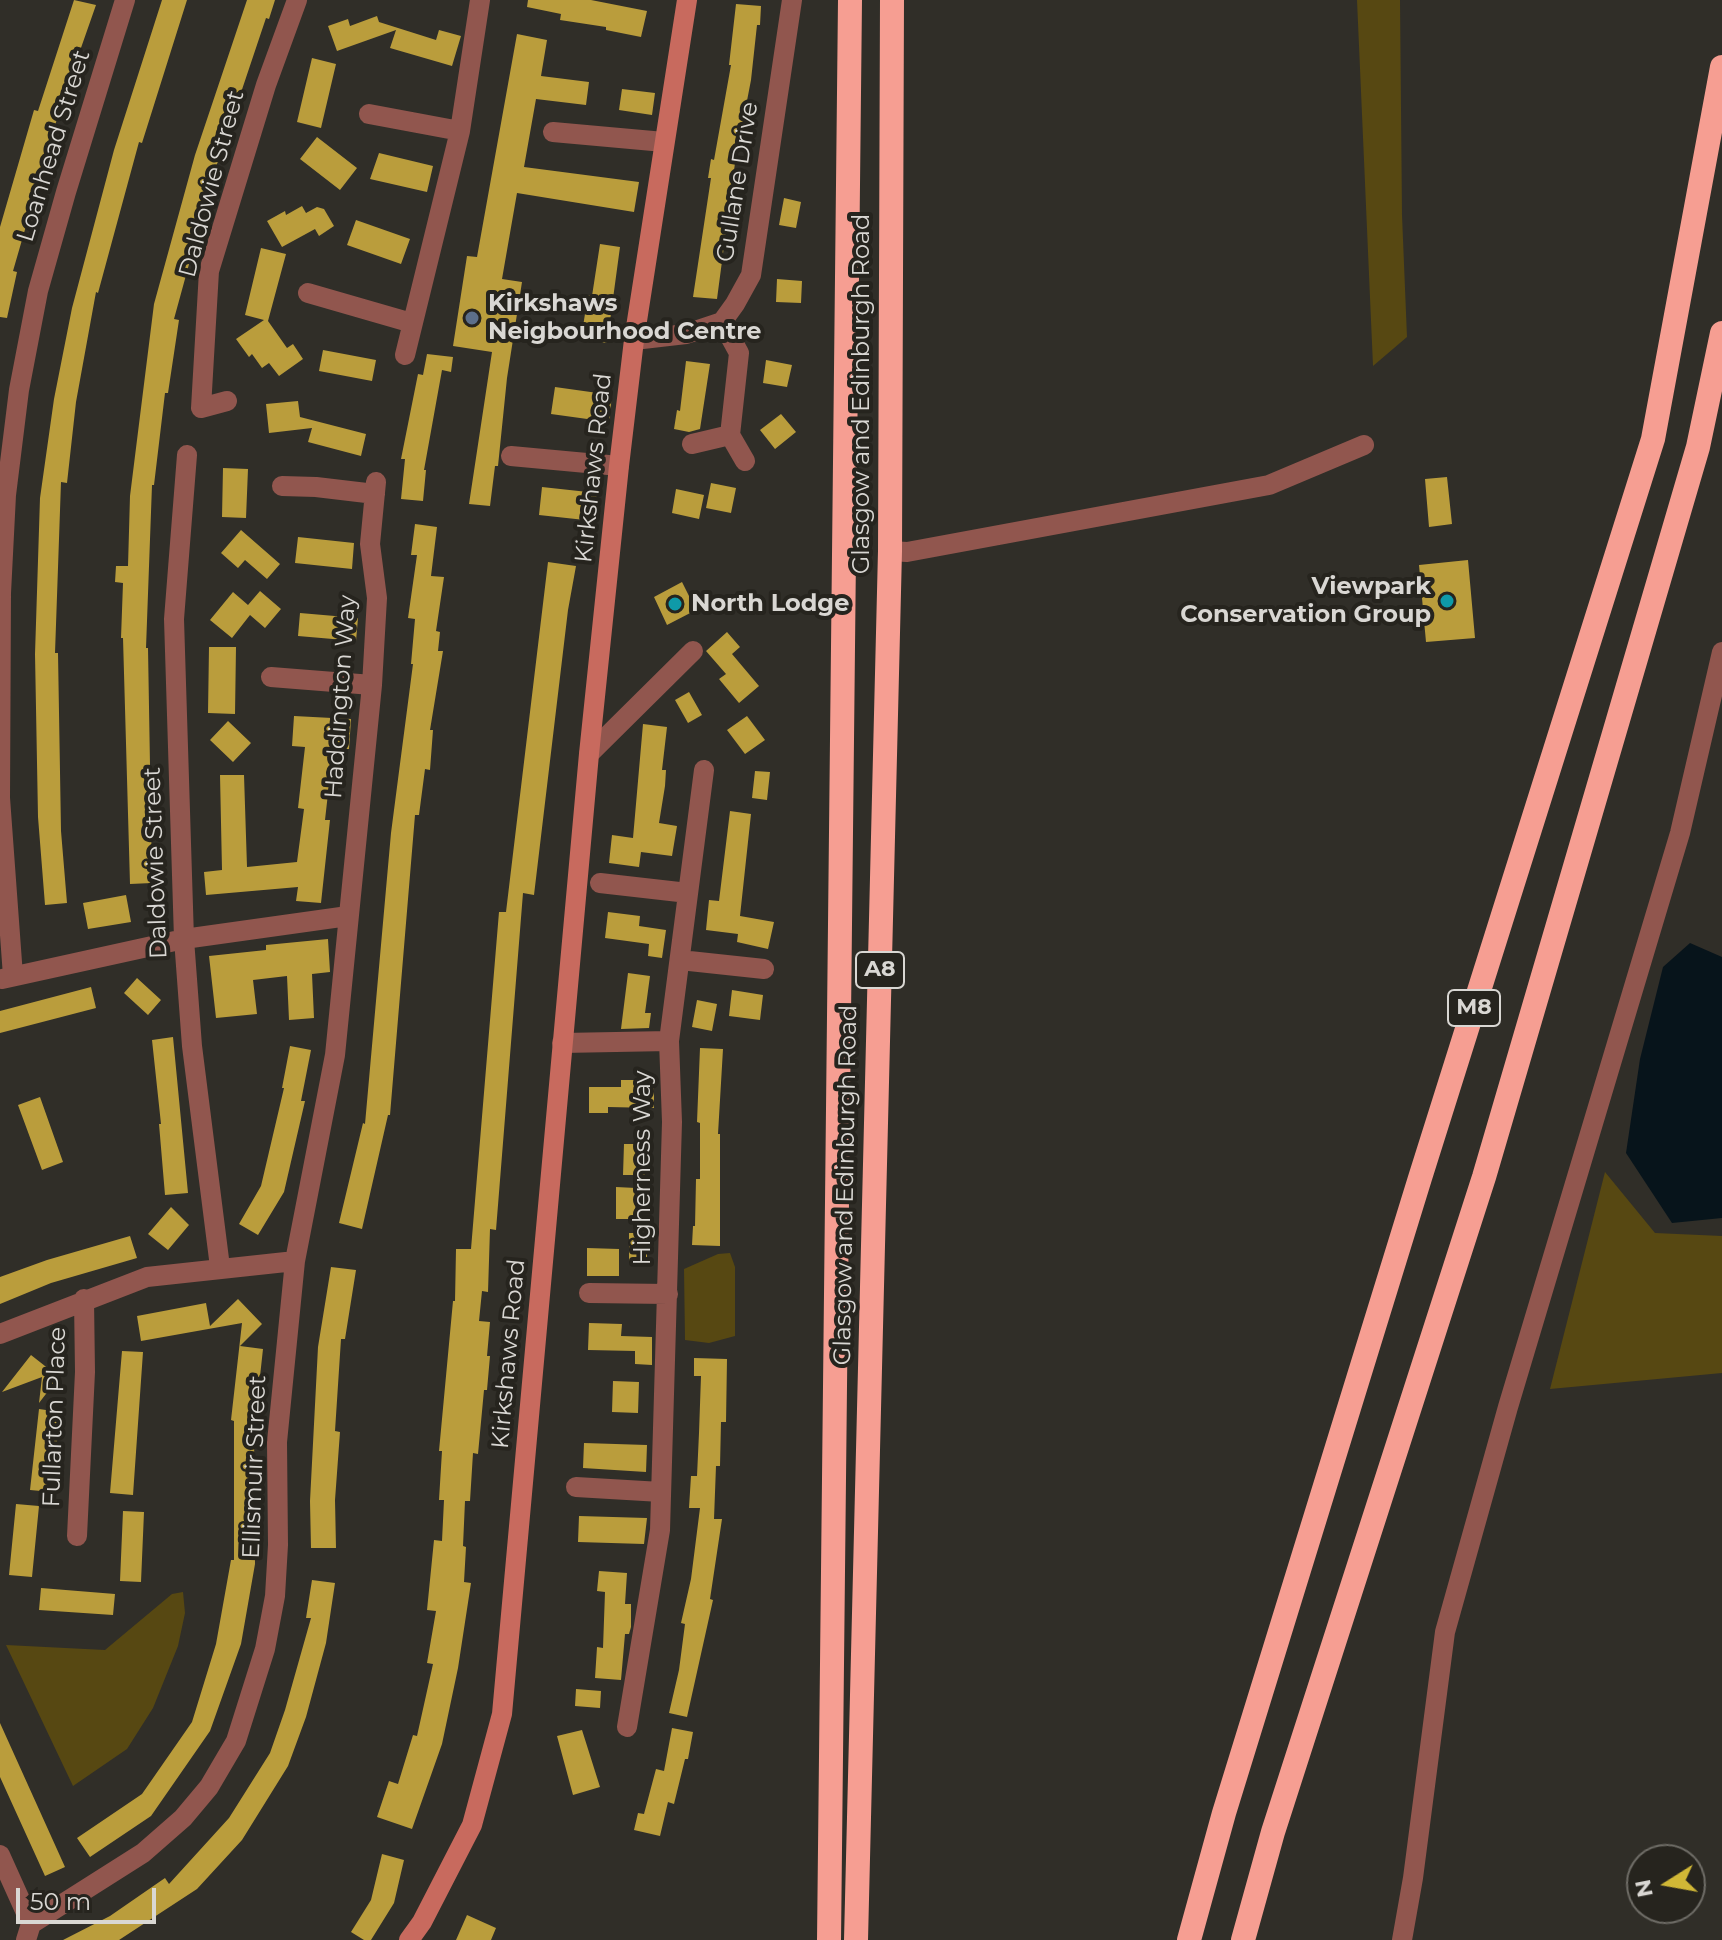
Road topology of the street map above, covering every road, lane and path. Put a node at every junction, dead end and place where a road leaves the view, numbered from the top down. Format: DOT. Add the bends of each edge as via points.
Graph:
graph roads {
  1 [pos="125,0"];
  2 [pos="297,0"];
  3 [pos="480,0"];
  4 [pos="687,0"];
  5 [pos="792,0"];
  6 [pos="850,0"];
  7 [pos="892,0"];
  8 [pos="1722,67"];
  9 [pos="369,114"];
  10 [pos="460,131"];
  11 [pos="553,132"];
  12 [pos="664,142"];
  13 [pos="308,293"];
  14 [pos="722,322"];
  15 [pos="412,323"];
  16 [pos="1722,333"];
  17 [pos="634,340"];
  18 [pos="405,355"];
  19 [pos="227,401"];
  20 [pos="730,435"];
  21 [pos="692,444"];
  22 [pos="1364,445"];
  23 [pos="187,455"];
  24 [pos="511,456"];
  25 [pos="745,461"];
  26 [pos="619,466"];
  27 [pos="282,486"];
  28 [pos="890,551"];
  29 [pos="693,651"];
  30 [pos="1722,652"];
  31 [pos="271,677"];
  32 [pos="372,685"];
  33 [pos="589,754"];
  34 [pos="704,770"];
  35 [pos="600,883"];
  36 [pos="688,893"];
  37 [pos="348,916"];
  38 [pos="184,939"];
  39 [pos="680,960"];
  40 [pos="764,969"];
  41 [pos="7,978"];
  42 [pos="669,1041"];
  43 [pos="562,1043"];
  44 [pos="295,1261"];
  45 [pos="220,1267"];
  46 [pos="589,1293"];
  47 [pos="668,1294"];
  48 [pos="84,1299"];
  49 [pos="0,1334"];
  50 [pos="576,1487"];
  51 [pos="661,1492"];
  52 [pos="77,1536"];
  53 [pos="627,1727"];
  54 [pos="0,1855"];
  55 [pos="29,1932"];
  56 [pos="409,1940"];
  57 [pos="829,1940"];
  58 [pos="856,1940"];
  59 [pos="1189,1940"];
  60 [pos="1243,1940"];
  61 [pos="1402,1940"];
  1 -- 41 [label="street, Loanhead Street" via="38,291 6,495 0,798"];
  2 -- 19 [label="street, Daldowie Street" via="209,271 201,408"];
  3 -- 10 [label="street"];
  4 -- 12 [label="street, Kirkshaws Road"];
  5 -- 14 [label="street, Gullane Drive" via="751,275"];
  6 -- 57 [label="highway, Glasgow and Edinburgh Road / A8"];
  7 -- 28 [label="highway, Glasgow and Edinburgh Road / A8"];
  8 -- 59 [label="highway, M8" via="1653,439 1415,1193"];
  9 -- 10 [label="street"];
  10 -- 15 [label="street"];
  11 -- 12 [label="street"];
  12 -- 17 [label="street, Kirkshaws Road"];
  13 -- 15 [label="street"];
  14 -- 17 [label="street" via="686,334"];
  14 -- 20 [label="street" via="739,353"];
  15 -- 18 [label="street"];
  16 -- 60 [label="highway, M8" via="1698,447 1484,1177"];
  17 -- 26 [label="street, Kirkshaws Road"];
  20 -- 21 [label="street"];
  20 -- 25 [label="street"];
  22 -- 28 [label="street" via="1269,485"];
  23 -- 38 [label="street, Daldowie Street" via="174,619"];
  24 -- 26 [label="street"];
  26 -- 33 [label="street, Kirkshaws Road"];
  27 -- 32 [label="street, Haddington Way" via="376,488 370,544 377,598"];
  28 -- 58 [label="highway, Glasgow and Edinburgh Road / A8"];
  29 -- 33 [label="street"];
  30 -- 61 [label="street" via="1680,833 1445,1632"];
  31 -- 32 [label="street"];
  32 -- 37 [label="street, Haddington Way"];
  33 -- 43 [label="street, Kirkshaws Road"];
  34 -- 36 [label="street, Higherness Way"];
  35 -- 36 [label="street"];
  36 -- 39 [label="street, Higherness Way"];
  37 -- 38 [label="street"];
  37 -- 44 [label="street, Ellismuir Street" via="335,1055"];
  38 -- 41 [label="street"];
  38 -- 45 [label="street, Daldowie Street"];
  39 -- 40 [label="street"];
  39 -- 42 [label="street, Higherness Way"];
  42 -- 43 [label="street"];
  42 -- 47 [label="street, Higherness Way"];
  43 -- 56 [label="street, Kirkshaws Road" via="502,1714 472,1825"];
  44 -- 45 [label="street"];
  44 -- 55 [label="street, Ellismuir Street" via="277,1442 275,1596 265,1649 236,1741 183,1818 143,1853"];
  45 -- 48 [label="street" via="147,1277"];
  46 -- 47 [label="street, Higherness Way"];
  47 -- 51 [label="street, Higherness Way"];
  48 -- 49 [label="street"];
  48 -- 52 [label="street, Fullarton Place"];
  50 -- 51 [label="street"];
  51 -- 53 [label="street, Higherness Way" via="660,1530"];
  54 -- 55 [label="street"];
}
